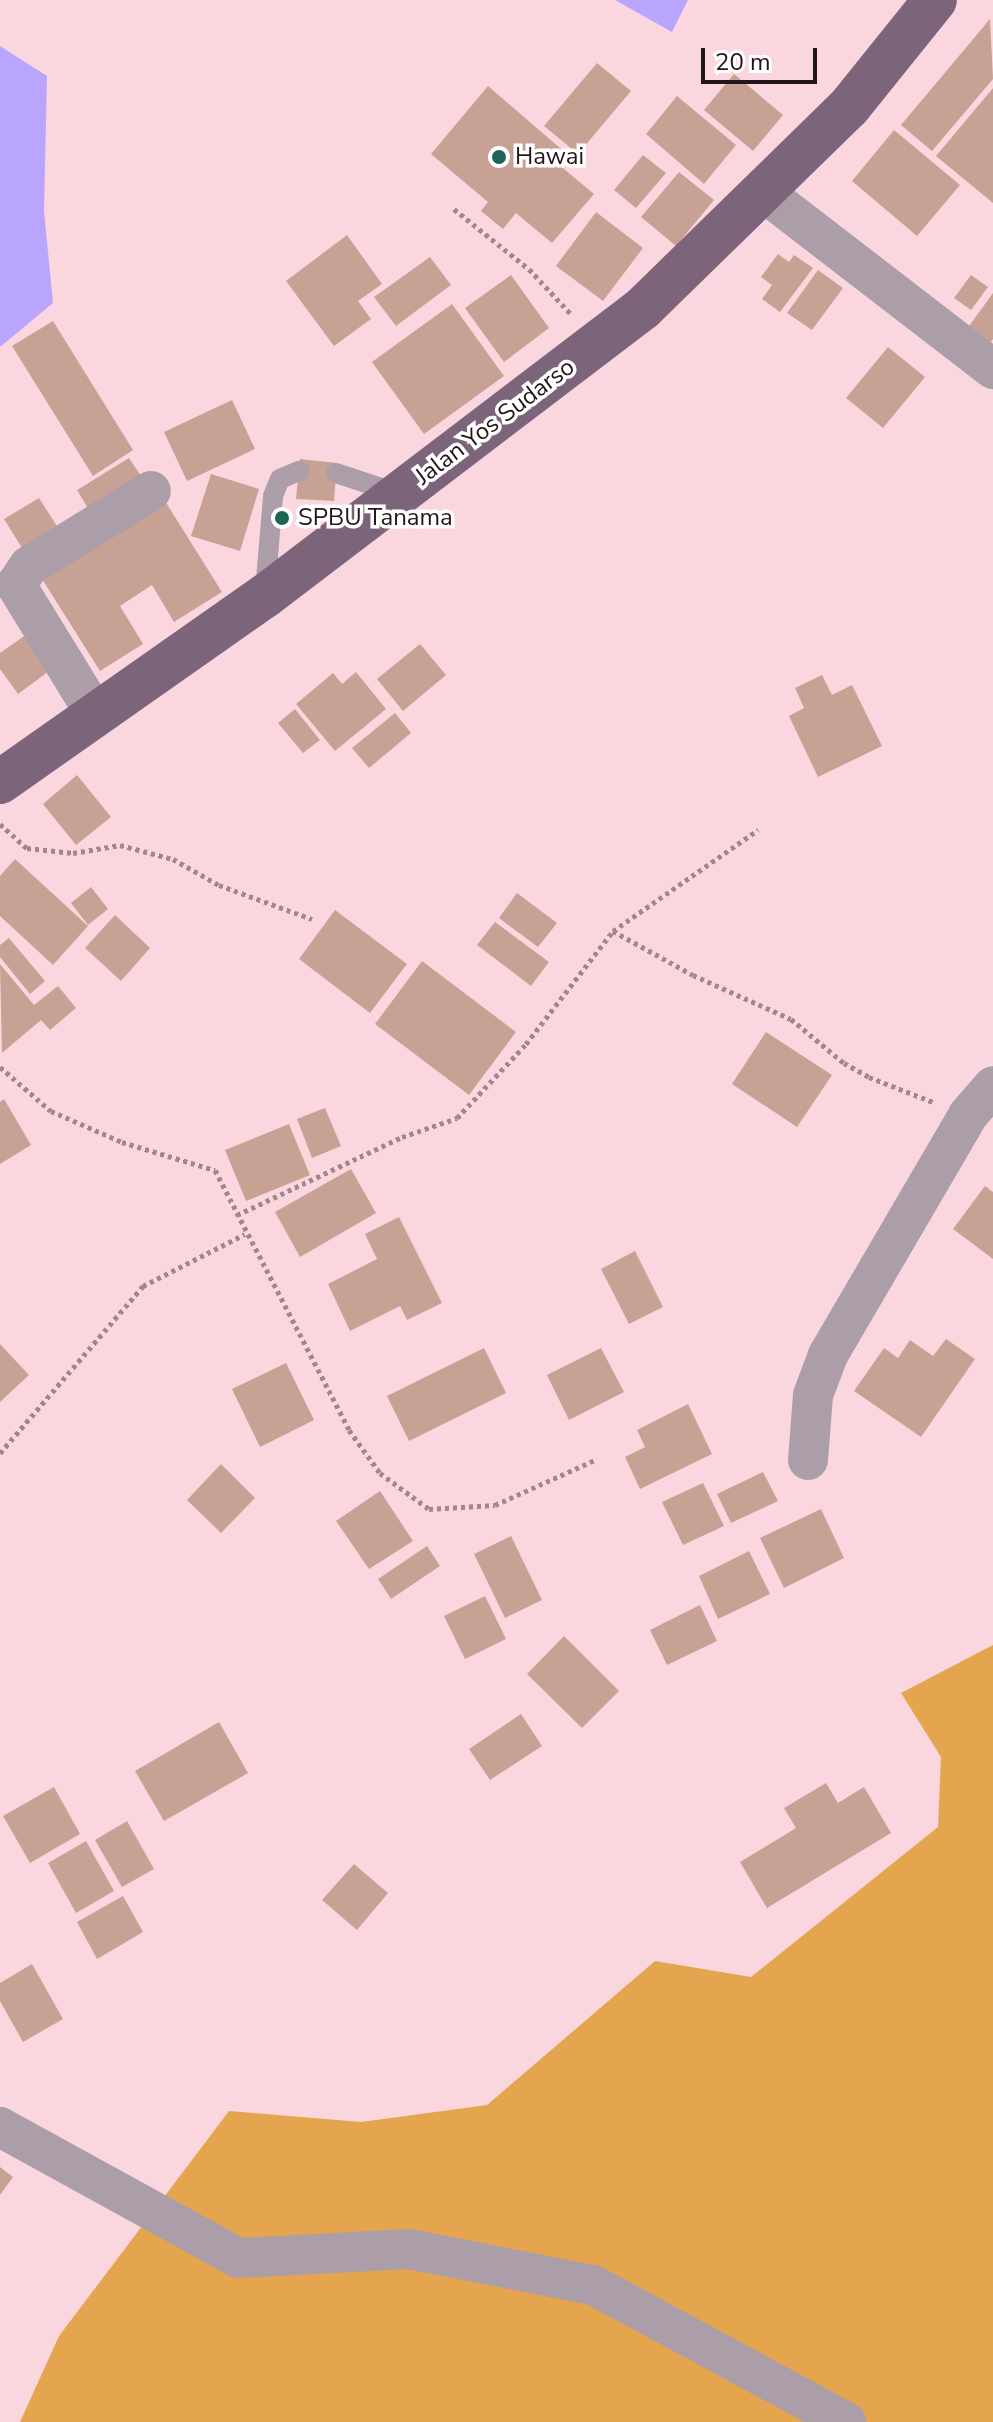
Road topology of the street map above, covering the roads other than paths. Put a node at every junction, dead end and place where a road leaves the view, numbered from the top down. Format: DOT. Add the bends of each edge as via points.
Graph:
graph roads {
  1 [pos="935,0"];
  2 [pos="762,191"];
  3 [pos="993,369"];
  4 [pos="299,471"];
  5 [pos="336,473"];
  6 [pos="151,491"];
  7 [pos="399,494"];
  8 [pos="265,596"];
  9 [pos="96,715"];
  10 [pos="0,782"];
  11 [pos="993,1086"];
  12 [pos="808,1460"];
  13 [pos="0,2127"];
  14 [pos="846,2422"];
  1 -- 2 [label="main road, Jalan Yos Sudarso" via="849,107"];
  2 -- 3 [label="street"];
  2 -- 7 [label="main road, Jalan Yos Sudarso" via="596,346"];
  4 -- 8 [label="lane" via="280,479 273,496"];
  5 -- 7 [label="lane"];
  6 -- 9 [label="street" via="29,566 16,585"];
  7 -- 8 [label="main road, Jalan Yos Sudarso"];
  8 -- 9 [label="main road, Jalan Yos Sudarso"];
  9 -- 10 [label="main road, Jalan Yos Sudarso"];
  11 -- 12 [label="street" via="968,1115 828,1355 813,1395"];
  13 -- 14 [label="street" via="238,2258 409,2249 593,2285"];
}
